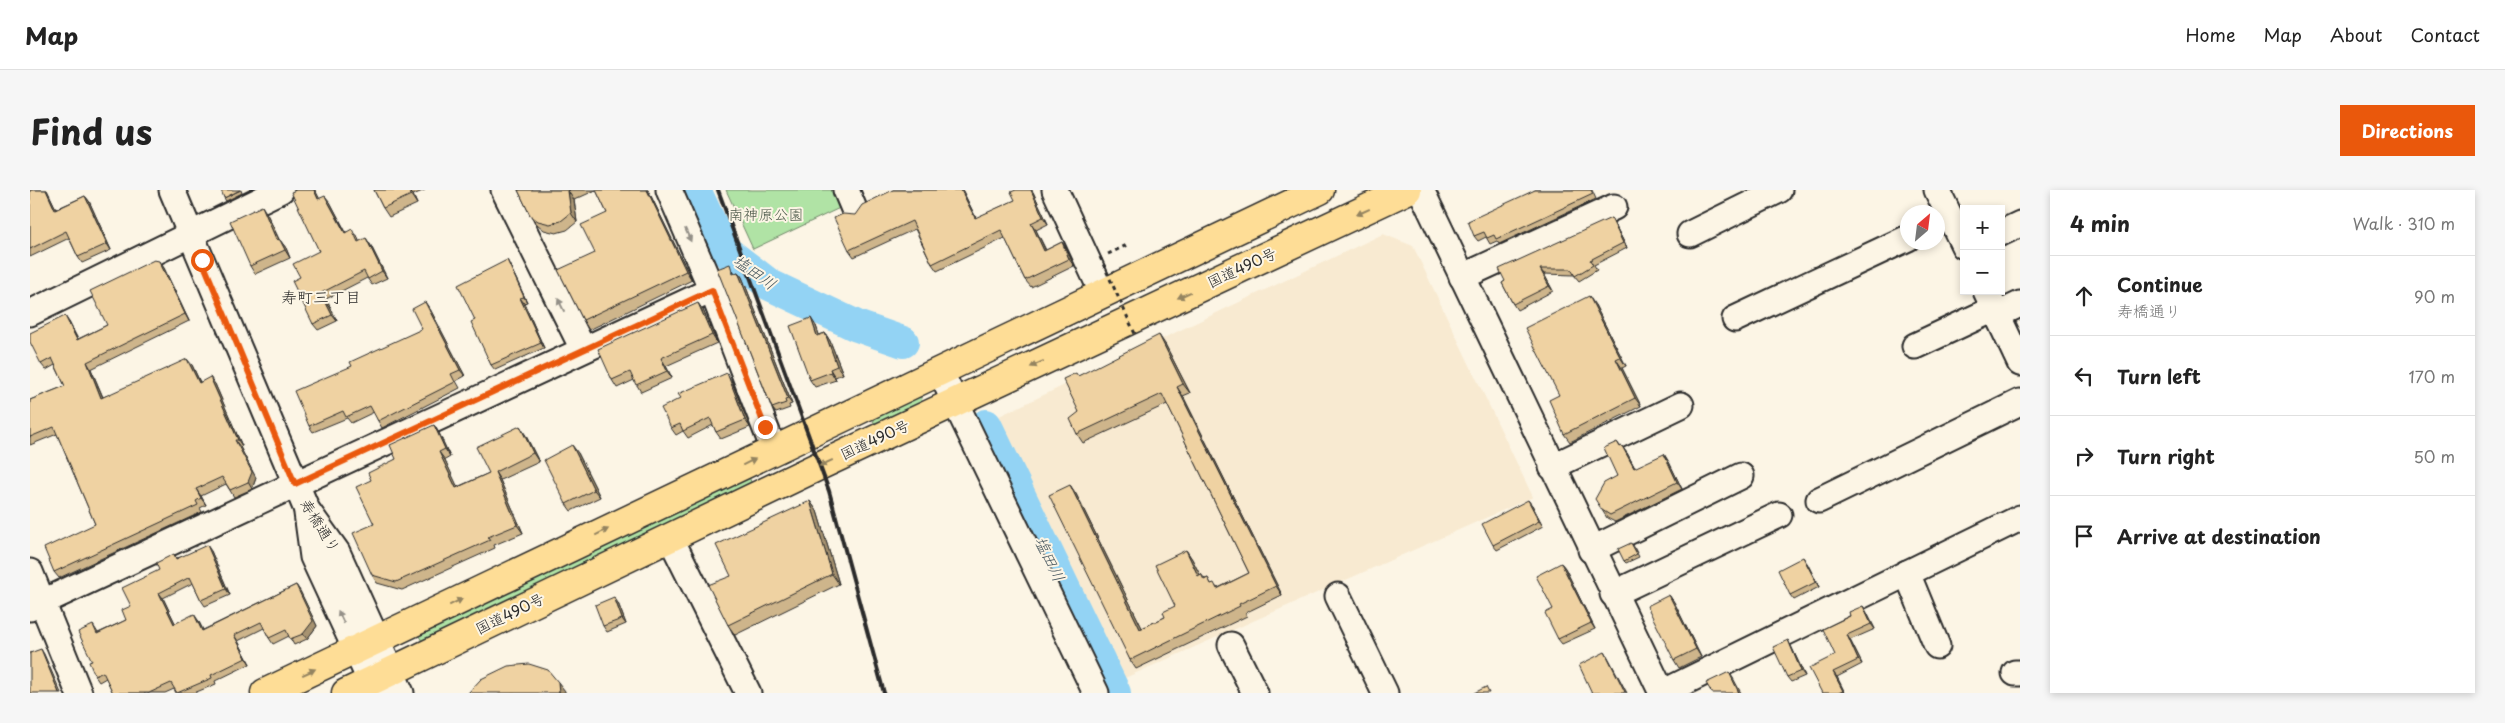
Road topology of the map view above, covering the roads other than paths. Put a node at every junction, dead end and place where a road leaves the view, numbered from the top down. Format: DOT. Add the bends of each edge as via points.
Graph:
graph roads {
  1 [pos="172,190"];
  2 [pos="282,190"];
  3 [pos="504,190"];
  4 [pos="669,190"];
  5 [pos="1055,190"];
  6 [pos="1320,190"];
  7 [pos="1407,190"];
  8 [pos="1421,190"];
  9 [pos="1779,190"];
  10 [pos="1937,190"];
  11 [pos="1940,205"];
  12 [pos="1614,207"];
  13 [pos="1945,222"];
  14 [pos="2020,224"];
  15 [pos="2005,231"];
  16 [pos="191,234"];
  17 [pos="1690,234"];
  18 [pos="1960,241"];
  19 [pos="1900,242"];
  20 [pos="1462,277"];
  21 [pos="712,290"];
  22 [pos="1103,294"];
  23 [pos="2020,304"];
  24 [pos="1992,305"];
  25 [pos="30,313"];
  26 [pos="1734,319"];
  27 [pos="1915,346"];
  28 [pos="583,349"];
  29 [pos="2020,363"];
  30 [pos="940,371"];
  31 [pos="2020,402"];
  32 [pos="954,403"];
  33 [pos="1681,405"];
  34 [pos="774,450"];
  35 [pos="1552,466"];
  36 [pos="1741,476"];
  37 [pos="295,484"];
  38 [pos="1819,500"];
  39 [pos="1779,515"];
  40 [pos="2020,518"];
  41 [pos="670,537"];
  42 [pos="1592,550"];
  43 [pos="30,572"];
  44 [pos="1907,573"];
  45 [pos="1613,594"];
  46 [pos="1338,596"];
  47 [pos="36,605"];
  48 [pos="366,645"];
  49 [pos="1231,645"];
  50 [pos="1937,646"];
  51 [pos="384,685"];
  52 [pos="1380,691"];
  53 [pos="80,693"];
  54 [pos="265,693"];
  55 [pos="346,693"];
  56 [pos="748,693"];
  57 [pos="1096,693"];
  58 [pos="1254,693"];
  59 [pos="1662,693"];
  1 -- 16 [label="street, 寿橋通り"];
  2 -- 16 [label="street"];
  28 -- 3 [label="street, one-way"];
  4 -- 21 [label="street, one-way"];
  5 -- 22 [label="street"];
  6 -- 22 [label="highway"];
  7 -- 32 [label="highway, 国道490号, one-way"];
  8 -- 20 [label="street"];
  9 -- 17 [label="street"];
  10 -- 11 [label="street"];
  12 -- 20 [label="street"];
  13 -- 18 [label="street"];
  14 -- 15 [label="street"];
  16 -- 25 [label="street"];
  16 -- 37 [label="street, 寿橋通り"];
  19 -- 26 [label="street"];
  20 -- 35 [label="street"];
  21 -- 28 [label="street"];
  21 -- 34 [label="street"];
  22 -- 30 [label="highway"];
  23 -- 24 [label="street"];
  24 -- 27 [label="street"];
  24 -- 29 [label="street"];
  28 -- 37 [label="street"];
  30 -- 32 [label="street"];
  30 -- 34 [label="highway"];
  31 -- 38 [label="street"];
  32 -- 41 [label="highway, 国道490号, one-way"];
  32 -- 57 [label="street"];
  33 -- 35 [label="street"];
  48 -- 34 [label="highway, one-way"];
  35 -- 42 [label="street"];
  36 -- 42 [label="street"];
  37 -- 47 [label="street"];
  37 -- 48 [label="street, 寿橋通り" via="307,510 313,558"];
  39 -- 45 [label="street"];
  40 -- 44 [label="street"];
  41 -- 51 [label="highway, 国道490号"];
  41 -- 56 [label="street"];
  42 -- 45 [label="street"];
  43 -- 47 [label="street"];
  44 -- 50 [label="street"];
  44 -- 59 [label="street"];
  45 -- 59 [label="street"];
  46 -- 52 [label="street"];
  47 -- 53 [label="street"];
  48 -- 51 [label="street, 寿橋通り"];
  54 -- 48 [label="highway, one-way"];
  49 -- 58 [label="street"];
  51 -- 55 [label="highway, 国道490号"];
}
